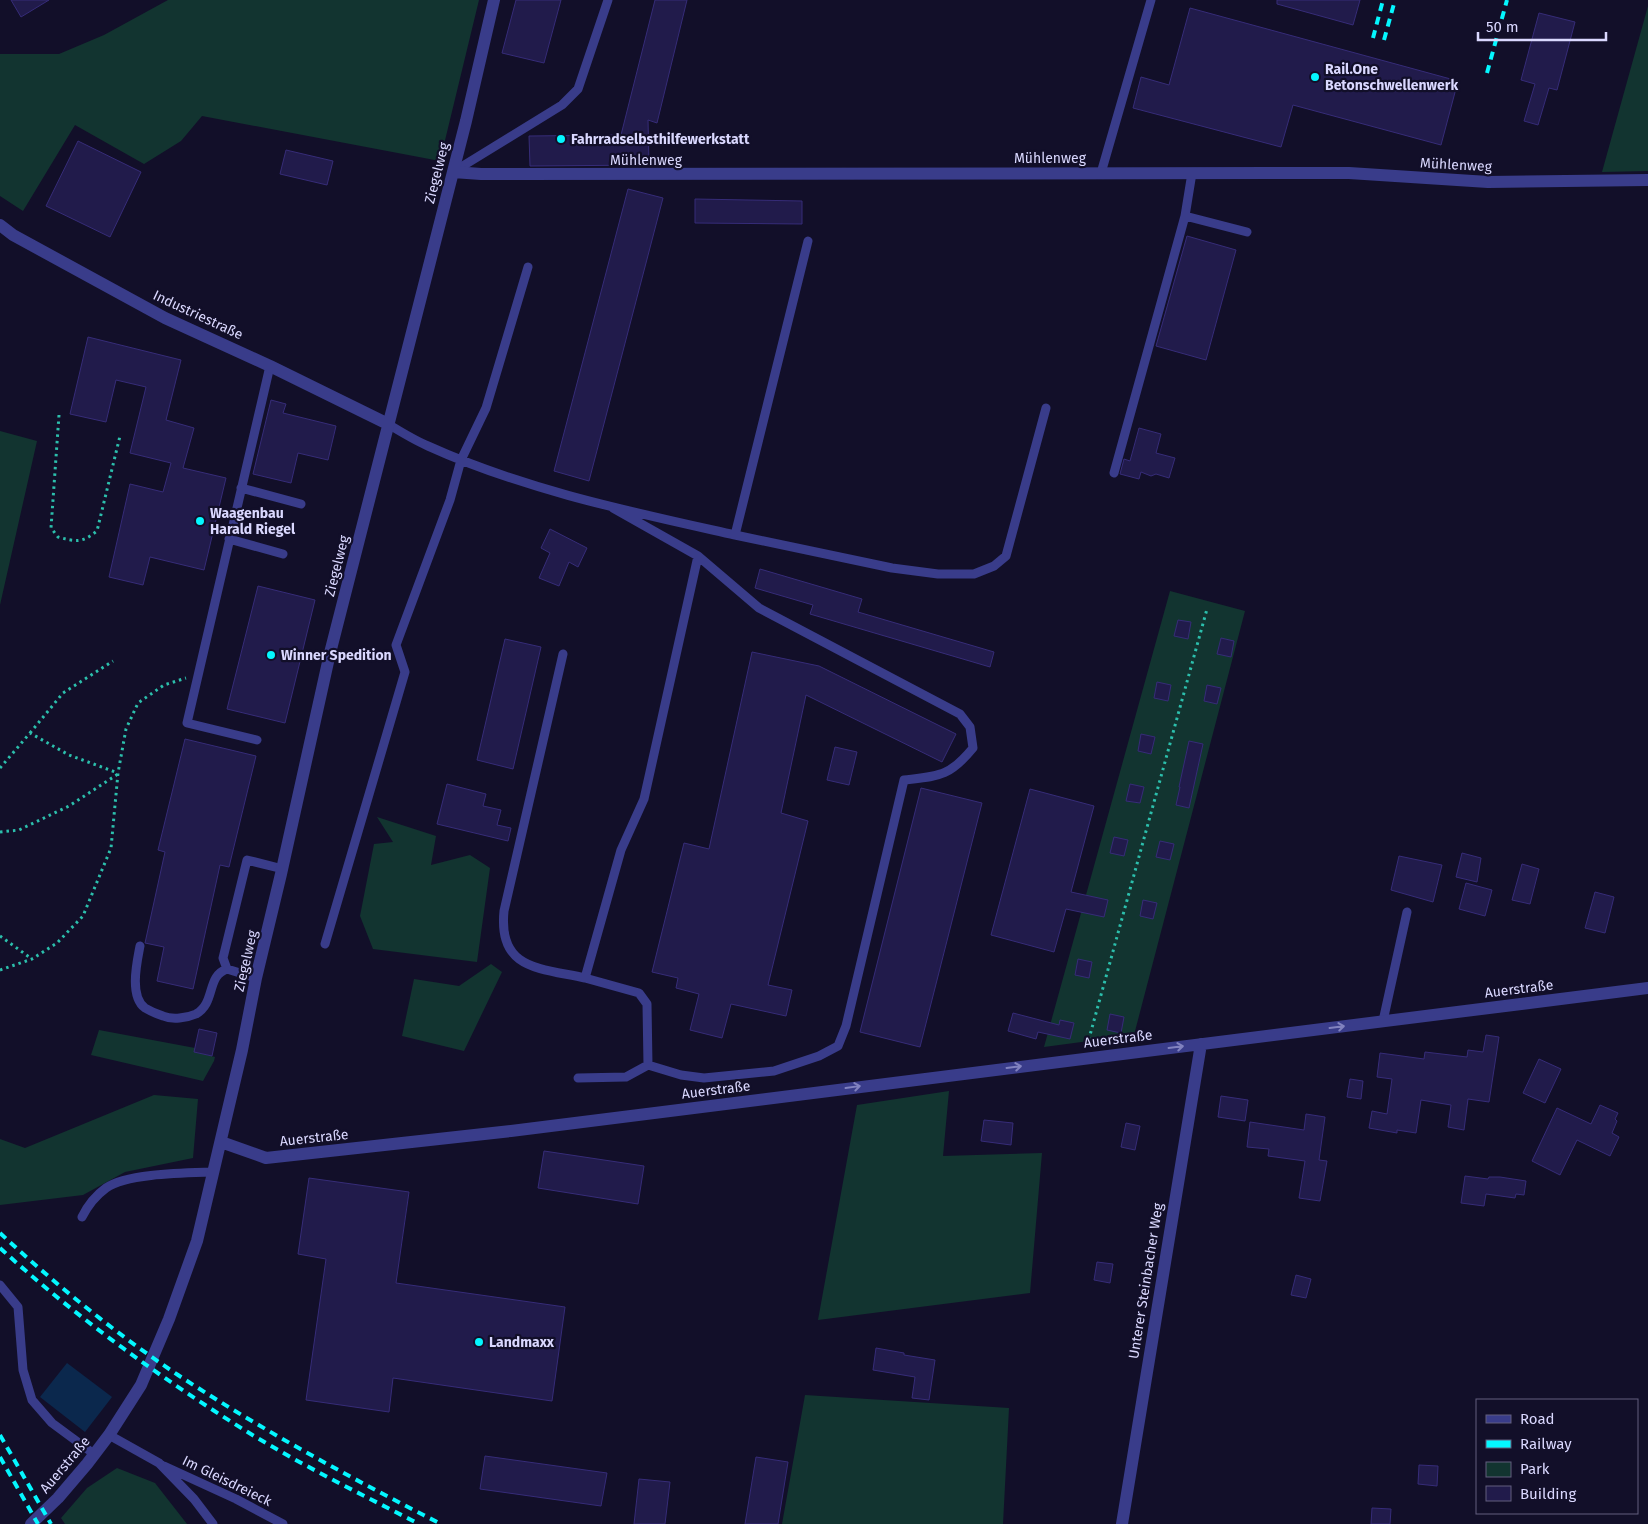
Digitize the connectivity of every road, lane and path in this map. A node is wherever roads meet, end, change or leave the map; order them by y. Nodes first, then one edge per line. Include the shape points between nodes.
1 (494, 0) edge
2 (608, 0) edge
3 (1151, 0) edge
4 (453, 172) junction
5 (1102, 173) junction
6 (1192, 173) junction
7 (1648, 180) edge
8 (1185, 216) junction
9 (0, 225) edge
10 (1247, 232) dead end
11 (808, 241) dead end
12 (528, 267) dead end
13 (270, 366) junction
14 (1046, 408) dead end
15 (59, 415) dead end
16 (388, 424) junction
17 (120, 436) dead end
18 (461, 460) junction
19 (1114, 473) dead end
20 (241, 488) junction
21 (300, 504) dead end
22 (613, 508) junction
23 (736, 535) junction
24 (229, 539) junction
25 (283, 554) dead end
26 (698, 556) junction
27 (1207, 609) dead end
28 (563, 654) dead end
29 (113, 661) dead end
30 (198, 674) junction
31 (30, 733) junction
32 (257, 740) dead end
33 (0, 768) edge
34 (118, 774) junction
35 (0, 832) edge
36 (283, 868) junction
37 (1408, 912) dead end
38 (0, 936) edge
39 (325, 944) dead end
40 (140, 946) dead end
41 (32, 959) junction
42 (227, 969) junction
43 (0, 970) edge
44 (256, 978) junction
45 (585, 978) junction
46 (1648, 988) edge
47 (1383, 1021) junction
48 (1201, 1044) junction
49 (1084, 1058) junction
50 (648, 1065) junction
51 (578, 1078) dead end
52 (221, 1142) junction
53 (214, 1172) junction
54 (82, 1218) dead end
55 (0, 1285) edge
56 (109, 1435) junction
57 (94, 1454) junction
58 (159, 1463) junction
59 (31, 1524) edge
60 (213, 1524) edge
61 (283, 1524) edge
62 (1122, 1524) edge

1 - 4 street, Ziegelweg
2 - 4 lane via 578,89 562,105
3 - 5 lane
4 - 5 street, Mühlenweg via 668,175
4 - 16 street, Ziegelweg
5 - 6 street, Mühlenweg
6 - 7 street, Mühlenweg via 1349,173 1488,182
6 - 8 lane
8 - 10 lane
8 - 19 lane
9 - 13 street, Industriestraße via 64,264 165,318
11 - 23 lane
12 - 18 lane via 486,408
13 - 16 street, Industriestraße
13 - 20 lane
14 - 23 lane via 1006,556 994,566 974,574 938,574 892,568
15 - 17 path via 51,528 58,537 77,542 97,531
16 - 18 lane
16 - 36 street, Ziegelweg via 330,652
18 - 22 lane
18 - 39 lane via 450,500 396,645 406,672
20 - 21 lane
20 - 24 lane
22 - 23 lane
22 - 26 lane
24 - 25 lane
24 - 30 lane
26 - 45 lane via 644,799 621,850
26 - 50 lane via 759,608 960,714 970,728 973,748 959,765 938,776 904,780 846,1026 838,1046 774,1071 713,1078 680,1075
27 - 49 path
28 - 45 lane via 503,926 506,945 517,958 530,966
29 - 31 path via 62,693
30 - 32 lane via 187,723
30 - 34 path via 164,685 138,703 126,729
31 - 33 path
31 - 34 path via 69,755
34 - 35 path via 68,806 19,830
34 - 41 path via 111,848 83,916 57,943
36 - 42 lane via 247,860 223,958
36 - 44 street, Ziegelweg
37 - 47 lane
38 - 41 path
40 - 42 lane via 135,976 137,994 144,1008 166,1017 184,1018 197,1013 207,1005 217,974
41 - 43 path
42 - 44 lane
44 - 52 street, Ziegelweg
45 - 50 lane via 639,993 643,998 647,1004
46 - 47 street, Auerstraße
48 -> 47 street, Auerstraße
49 -> 48 street, Auerstraße
48 - 62 street, Unterer Steinbacher Weg
52 -> 49 street, Auerstraße via 266,1158 501,1132
50 - 51 lane via 626,1077
52 - 53 street, Auerstraße
53 - 54 lane via 126,1180 108,1186 89,1204
53 - 56 street, Auerstraße via 197,1241 156,1350 141,1385
55 - 57 lane via 18,1308 23,1370 32,1400 52,1422
56 - 57 street, Auerstraße
56 - 58 lane, Im Gleisdreieck
57 - 59 street, Auerstraße via 58,1498
58 - 60 lane, Im Gleisdreieck
58 - 61 lane, Im Gleisdreieck via 236,1498

